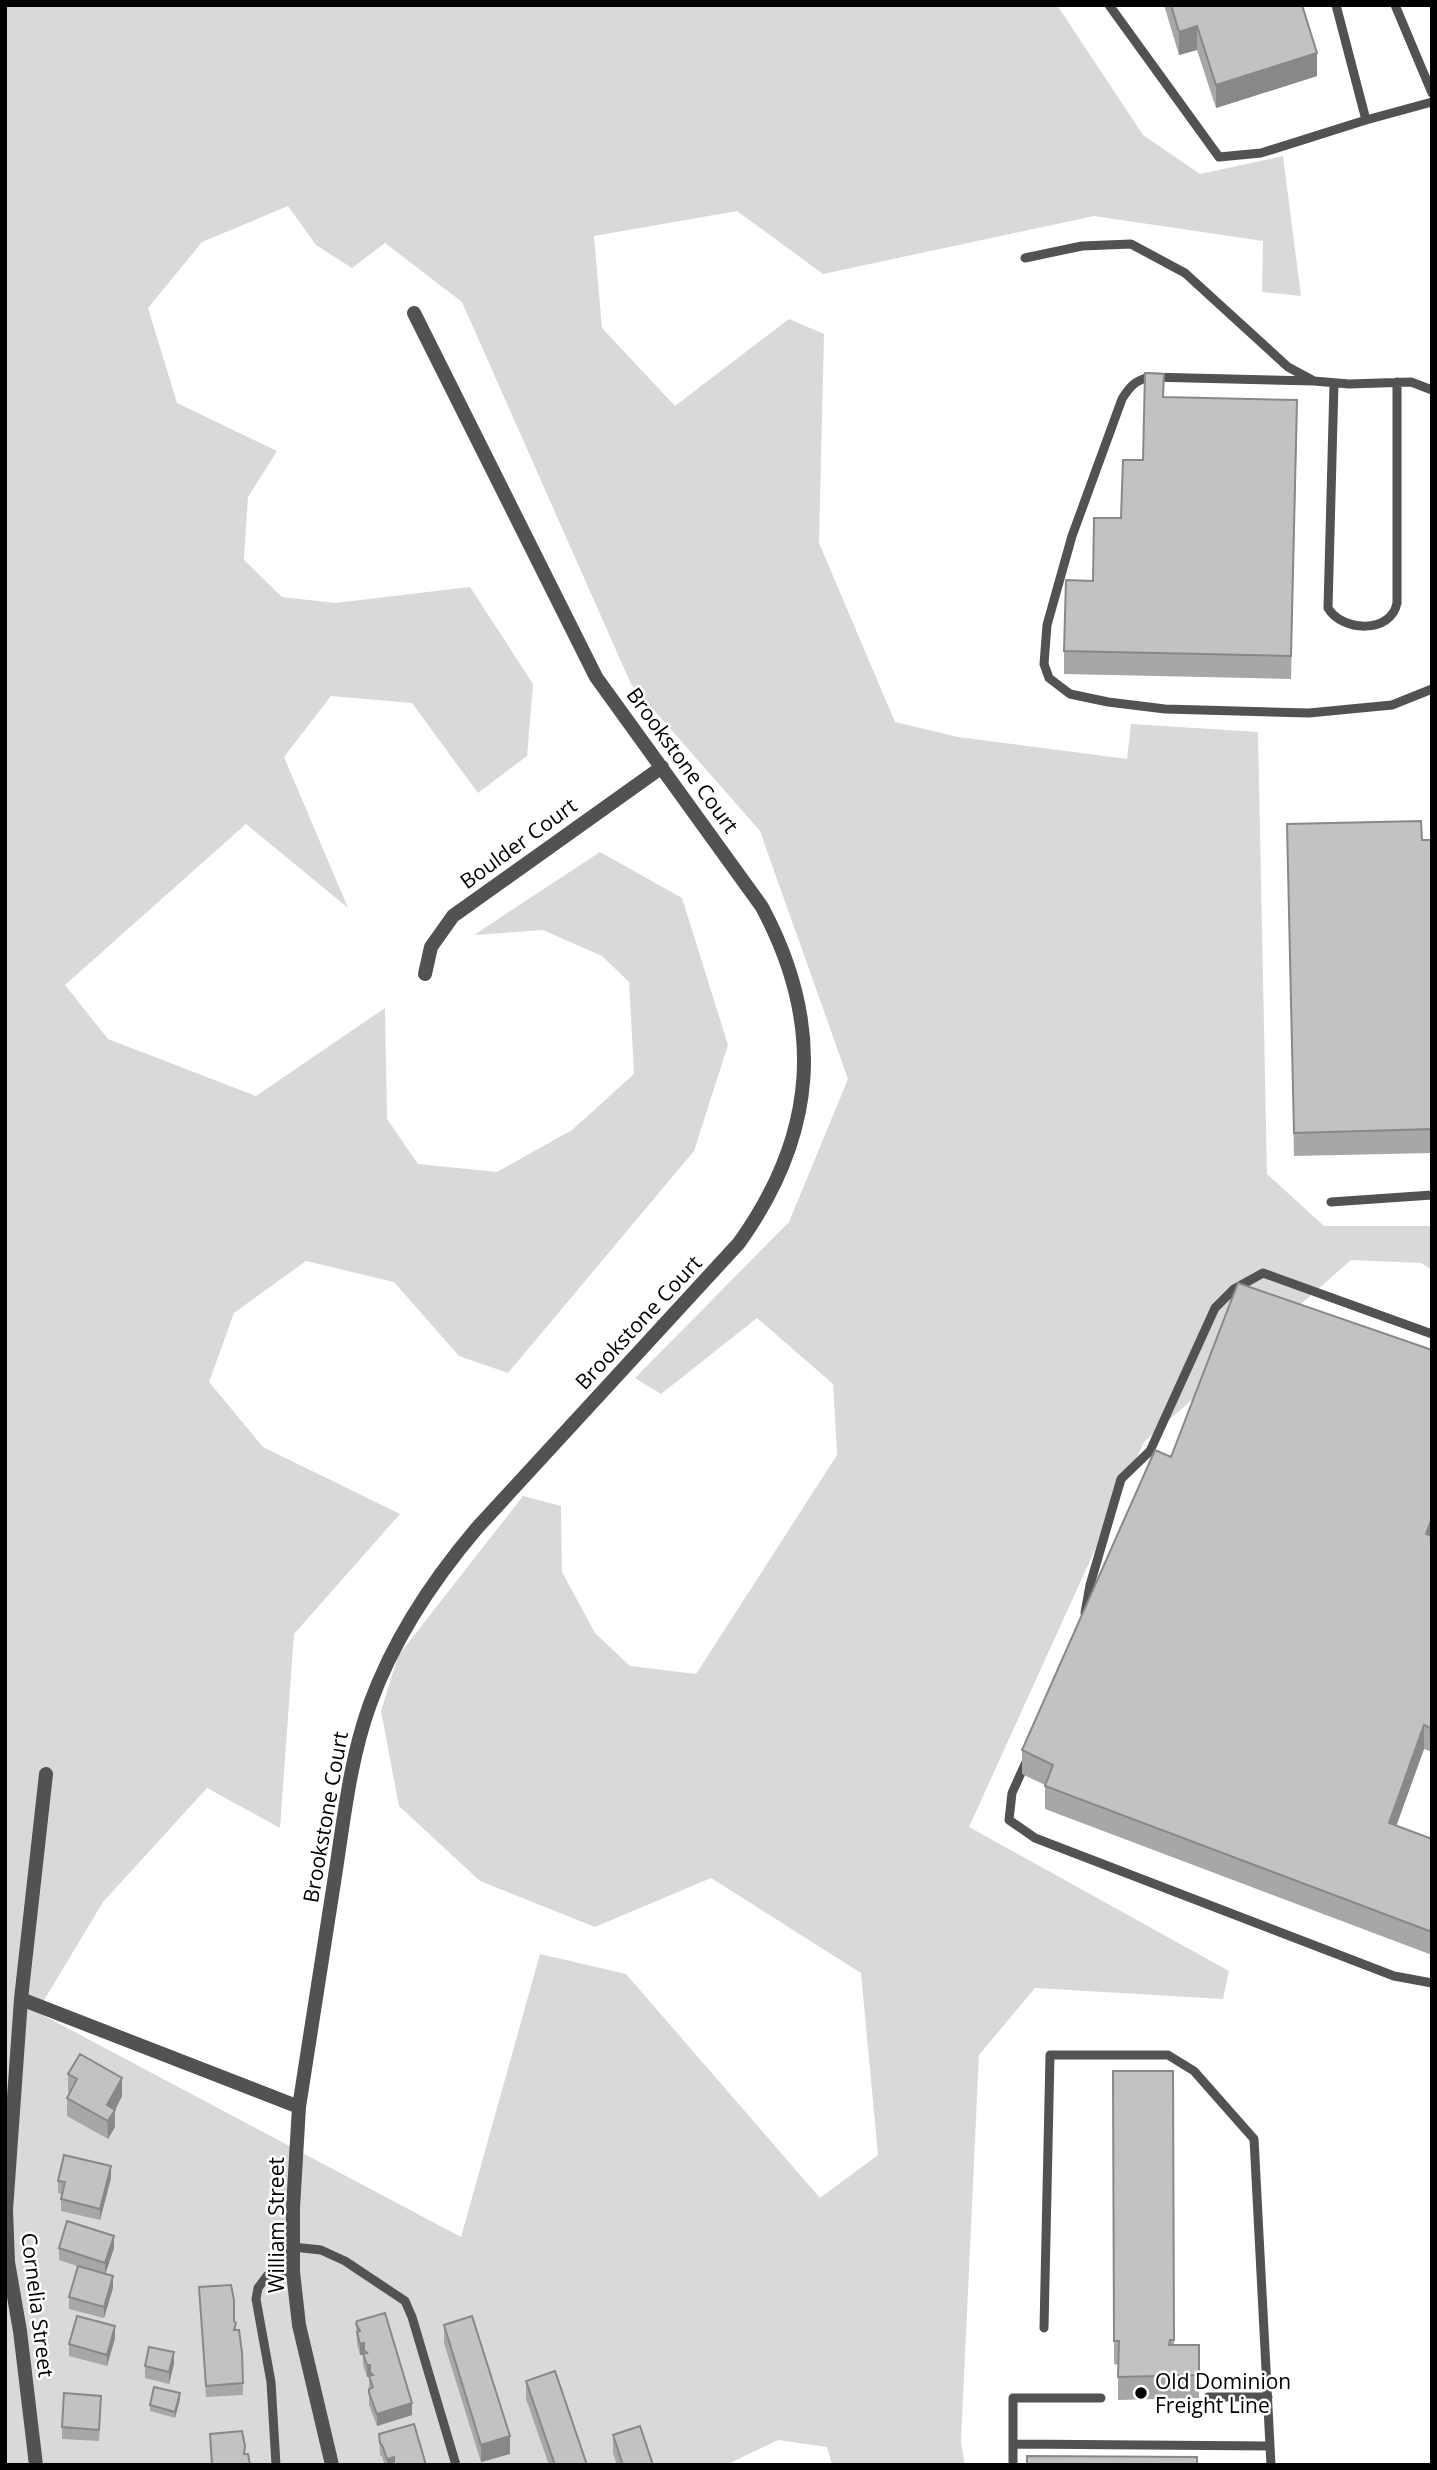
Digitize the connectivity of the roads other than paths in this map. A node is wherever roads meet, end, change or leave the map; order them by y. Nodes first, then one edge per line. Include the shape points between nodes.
1 (1109, 5) edge
2 (1336, 5) edge
3 (1395, 5) edge
4 (1432, 93) edge
5 (1432, 102) edge
6 (1366, 120) junction
7 (1026, 258) dead end
8 (414, 313) dead end
9 (1314, 381) junction
10 (1397, 382) junction
11 (1335, 383) junction
12 (1432, 390) edge
13 (1432, 689) edge
14 (662, 767) junction
15 (425, 974) dead end
16 (1432, 1195) edge
17 (1331, 1202) dead end
18 (1432, 1334) edge
19 (1080, 1628) edge
20 (1028, 1757) edge
21 (46, 1774) dead end
22 (1432, 1983) edge
23 (21, 1999) junction
24 (12, 2039) edge
25 (299, 2107) junction
26 (293, 2247) junction
27 (293, 2272) junction
28 (1044, 2328) dead end
29 (1208, 2397) dead end
30 (1101, 2398) dead end
31 (1268, 2398) junction
32 (1013, 2444) junction
33 (1270, 2446) junction
34 (36, 2465) edge
35 (276, 2465) edge
36 (332, 2465) edge
37 (456, 2465) edge
38 (1013, 2465) edge
39 (1271, 2465) edge

1 - 6 lane via 1219,157 1261,153
2 - 6 lane
3 - 4 lane
5 - 6 lane
7 - 9 lane via 1082,246 1131,244 1185,273 1288,367
8 - 14 street, Brookstone Court via 596,677
9 - 11 lane
9 - 13 lane via 1149,377 1128,388 1072,536 1047,625 1044,664 1049,678 1070,694 1165,709 1309,713 1392,705
10 - 11 lane
10 - 11 lane via 1397,603 1392,617 1381,625 1345,624 1328,608
10 - 12 lane
14 - 15 street, Boulder Court via 453,916 431,947
14 - 25 street, Brookstone Court via 762,907 783,948 801,1013 805,1057 795,1129 776,1184 738,1243 447,1563 392,1652 370,1704 355,1759
16 - 17 lane
18 - 19 lane via 1263,1273 1234,1289 1215,1307 1150,1451 1121,1479
20 - 22 lane via 1012,1793 1009,1820 1035,1838 1394,1976
21 - 23 street, Cornelia Street
23 - 24 street, Cornelia Street
23 - 25 street
24 - 34 street, Cornelia Street via 8,2262
25 - 26 street, William Street
26 - 27 street, William Street
26 - 37 lane via 321,2250 345,2261 405,2301
27 - 35 lane via 267,2276 256,2299 271,2382
27 - 36 street, William Street via 299,2325
28 - 31 lane via 1050,2055 1168,2055 1194,2071 1254,2139
29 - 31 lane
30 - 32 lane via 1013,2398
31 - 33 lane
32 - 33 lane
32 - 38 lane
33 - 39 lane

